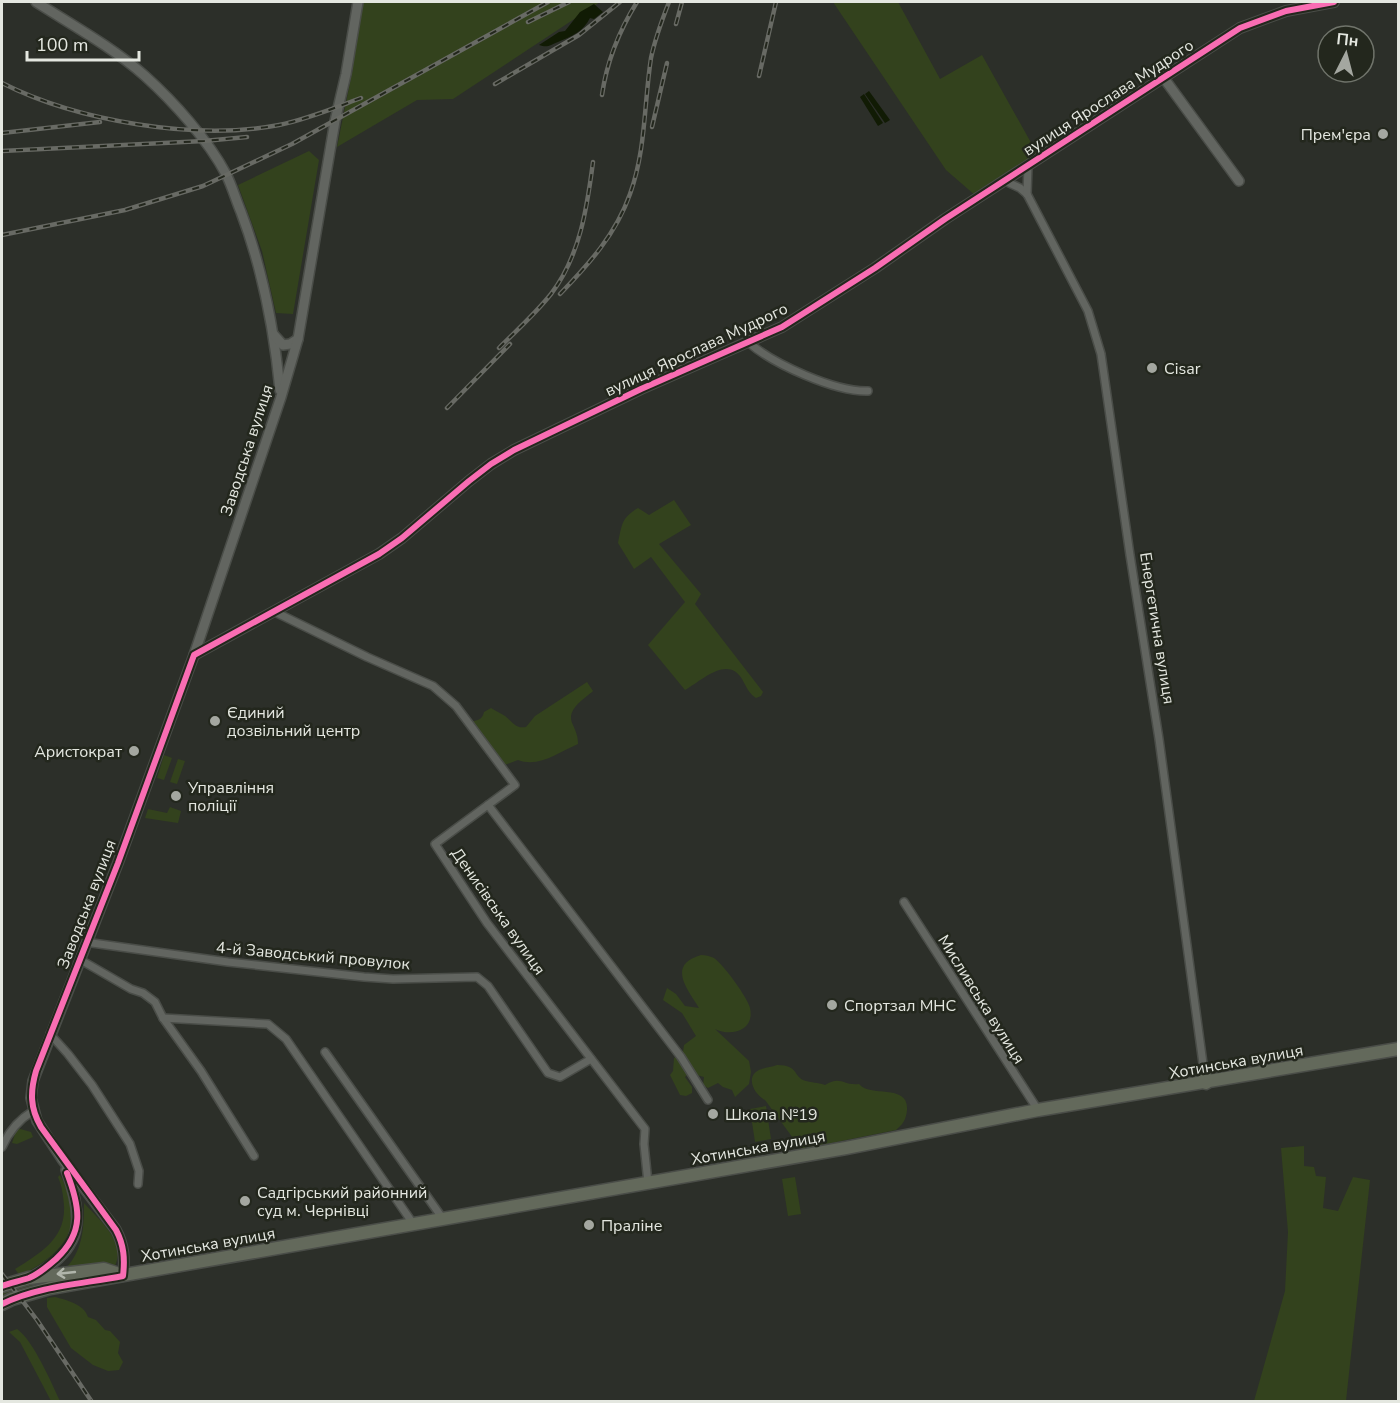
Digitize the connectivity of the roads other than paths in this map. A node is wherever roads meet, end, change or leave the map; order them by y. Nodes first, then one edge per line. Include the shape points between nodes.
1 (36, 2) edge
2 (358, 2) edge
3 (1334, 2) edge
4 (1163, 77) junction
5 (1028, 166) junction
6 (1005, 181) junction
7 (1239, 181) dead end
8 (1027, 194) junction
9 (274, 335) junction
10 (298, 339) junction
11 (748, 342) junction
12 (868, 391) dead end
13 (281, 397) junction
14 (275, 612) junction
15 (194, 655) junction
16 (488, 805) junction
17 (904, 902) dead end
18 (86, 942) junction
19 (79, 959) junction
20 (163, 1018) junction
21 (50, 1034) junction
22 (1398, 1049) edge
23 (325, 1052) dead end
24 (591, 1059) junction
25 (1205, 1077) junction
26 (708, 1100) dead end
27 (1038, 1110) junction
28 (33, 1111) junction
29 (2, 1147) edge
30 (254, 1156) dead end
31 (62, 1159) junction
32 (648, 1183) junction
33 (138, 1184) dead end
34 (443, 1220) junction
35 (414, 1225) junction
36 (123, 1276) junction
37 (29, 1278) junction
38 (2, 1286) edge
39 (2, 1304) edge

1 - 9 main road via 145,76 177,108 214,155 227,176 253,245
2 - 10 main road, Заводська вулиця
3 - 4 main road, вулиця Ярослава Мудрого via 1286,11 1239,28
4 - 5 main road, вулиця Ярослава Мудрого
4 - 7 main road
5 - 6 main road, вулиця Ярослава Мудрого
5 - 8 street, Енергетична вулиця
6 - 8 street
6 - 11 main road, вулиця Ярослава Мудрого via 782,327
8 - 25 street, Енергетична вулиця via 1088,311 1101,354
9 - 10 main road via 283,345
9 - 13 main road
10 - 13 main road, Заводська вулиця
11 - 12 street via 760,353 802,373 844,388
11 - 14 main road, вулиця Ярослава Мудрого via 514,450 379,554
13 - 15 main road, Заводська вулиця
14 - 15 main road, вулиця Ярослава Мудрого
14 - 16 street, Денисівська вулиця via 433,686 456,706 515,785
15 - 18 main road, Заводська вулиця
16 - 24 street, Денисівська вулиця via 435,844 488,923
16 - 26 street via 681,1057
17 - 27 street, Мисливська вулиця
18 - 19 main road, Заводська вулиця
18 - 24 street, 4-й Заводський провулок via 364,977 477,976 489,986 548,1073 560,1077
19 - 20 street via 149,997
19 - 21 main road, Заводська вулиця
20 - 30 street
20 - 35 street via 268,1024 277,1030
21 - 28 main road, Заводська вулиця via 33,1081
21 - 33 street via 92,1085 130,1144 139,1171
22 - 25 highway, Хотинська вулиця
23 - 34 street
24 - 32 street, Денисівська вулиця via 645,1130
25 - 27 highway, Хотинська вулиця
27 - 32 highway, Хотинська вулиця
28 - 29 street via 14,1126
28 - 31 main road, Заводська вулиця
31 - 36 main road, Заводська вулиця via 116,1230 124,1254
31 - 37 main road, Заводська вулиця via 78,1206 74,1236 58,1257
32 - 34 highway, Хотинська вулиця
34 - 35 highway, Хотинська вулиця
35 - 36 highway, Хотинська вулиця
36 -> 37 highway, Хотинська вулиця via 104,1269
36 - 39 highway, Хотинська вулиця via 50,1288
37 - 38 highway, Заводська вулиця

